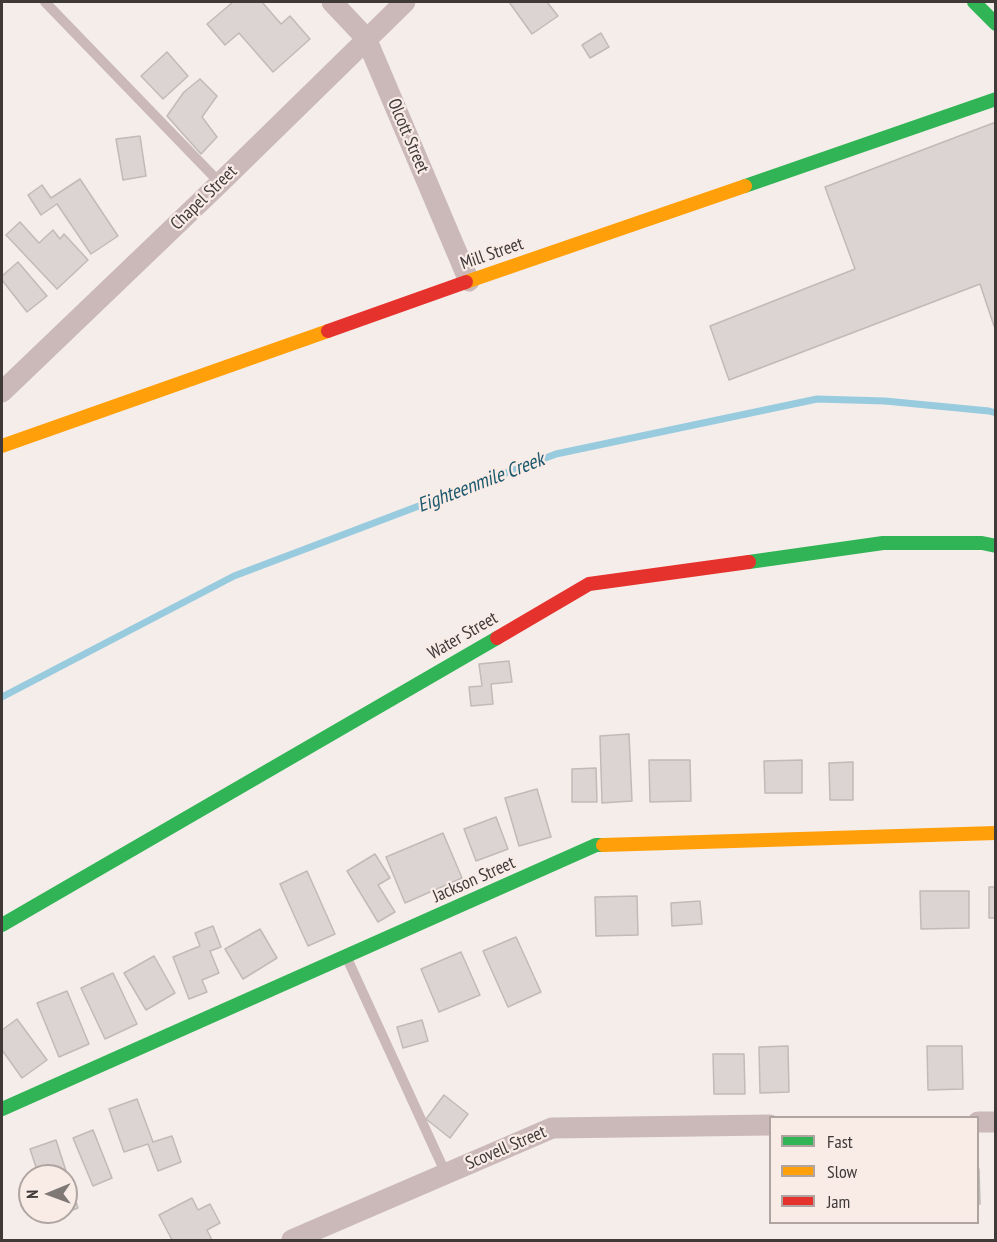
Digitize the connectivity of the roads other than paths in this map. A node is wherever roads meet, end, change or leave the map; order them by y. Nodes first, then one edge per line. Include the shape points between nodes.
1 (45, 2) edge
2 (332, 2) edge
3 (405, 2) edge
4 (974, 2) edge
5 (996, 24) edge
6 (366, 38) junction
7 (996, 99) edge
8 (220, 183) junction
9 (469, 281) junction
10 (2, 392) edge
11 (2, 446) edge
12 (996, 546) edge
13 (996, 833) edge
14 (2, 925) edge
15 (346, 956) junction
16 (2, 1110) edge
17 (979, 1122) edge
18 (996, 1122) edge
19 (769, 1125) edge
20 (446, 1174) junction
21 (292, 1240) edge

1 - 8 lane
2 - 6 street, Olcott Street
3 - 6 street, Chapel Street
4 - 5 street
6 - 8 street, Chapel Street
6 - 9 street, Olcott Street
7 - 9 street, Mill Street
8 - 10 street, Chapel Street
9 - 11 street, Mill Street
12 - 14 street, Water Street via 883,543 589,584
13 - 15 street, Jackson Street via 596,845
15 - 16 street, Jackson Street
15 - 20 lane
17 - 18 street
19 - 20 street, Scovell Street via 552,1128
20 - 21 street, Scovell Street

